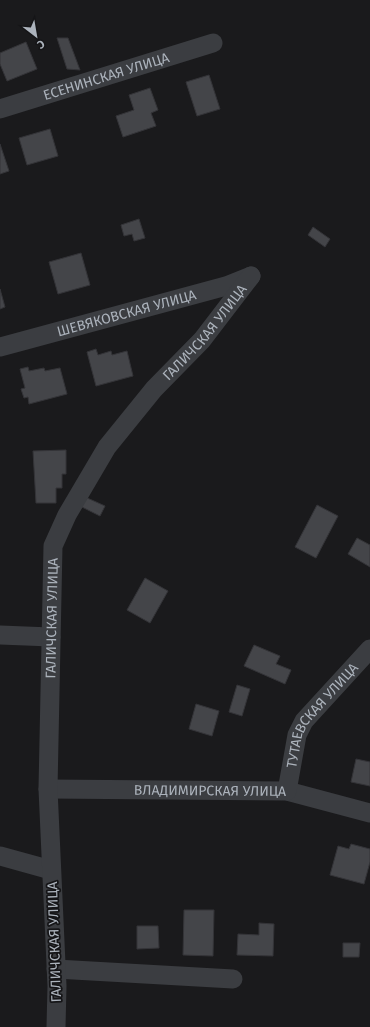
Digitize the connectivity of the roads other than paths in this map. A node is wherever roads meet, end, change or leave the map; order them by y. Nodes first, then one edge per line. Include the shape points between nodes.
1 (212, 43) dead end
2 (0, 109) edge
3 (251, 276) joint
4 (0, 347) edge
5 (0, 635) edge
6 (51, 637) junction
7 (370, 649) edge
8 (48, 790) junction
9 (287, 791) junction
10 (370, 813) edge
11 (0, 856) edge
12 (51, 870) junction
13 (56, 969) junction
14 (233, 979) dead end
15 (56, 1027) edge

1 - 2 street, ЕСЕНИНСКАЯ УЛИЦА
3 - 4 street, ШЕВЯКОВСКАЯ УЛИЦА via 219,288
3 - 6 street, ГАЛИЧСКАЯ УЛИЦА via 202,340 154,389 107,447 67,515 53,546
5 - 6 street
6 - 8 street, ГАЛИЧСКАЯ УЛИЦА
7 - 9 street, ТУТАЕВСКАЯ УЛИЦА via 304,721 297,736
8 - 9 street, ВЛАДИМИРСКАЯ УЛИЦА
8 - 12 street, ГАЛИЧСКАЯ УЛИЦА
9 - 10 street, ВЛАДИМИРСКАЯ УЛИЦА
11 - 12 street
12 - 13 street, ГАЛИЧСКАЯ УЛИЦА
13 - 14 street
13 - 15 street, ГАЛИЧСКАЯ УЛИЦА

